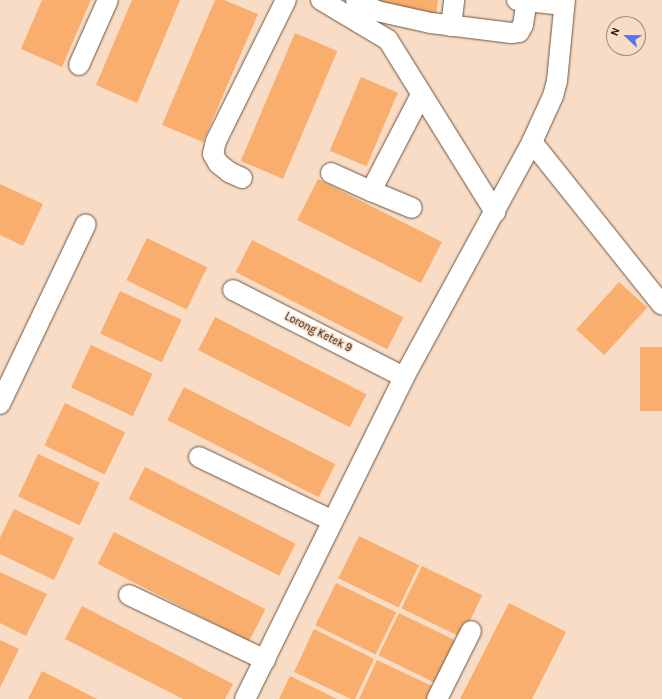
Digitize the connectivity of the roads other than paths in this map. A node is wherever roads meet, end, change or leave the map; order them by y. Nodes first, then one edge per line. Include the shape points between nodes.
1 (108, 0) edge
2 (286, 0) edge
3 (321, 0) edge
4 (356, 0) edge
5 (454, 0) edge
6 (524, 0) edge
7 (565, 3) edge
8 (451, 26) junction
9 (79, 65) dead end
10 (421, 95) junction
11 (532, 142) junction
12 (331, 174) dead end
13 (242, 178) dead end
14 (372, 191) junction
15 (412, 208) dead end
16 (495, 212) junction
17 (86, 224) dead end
18 (233, 290) dead end
19 (662, 305) edge
20 (404, 377) junction
21 (0, 404) edge
22 (199, 457) dead end
23 (333, 521) junction
24 (128, 595) dead end
25 (471, 631) dead end
26 (265, 660) junction
27 (245, 699) edge
28 (437, 699) edge

1 - 9 street
2 - 13 street via 216,141 213,154 218,163
3 - 10 street via 388,40
4 - 8 street via 377,11
5 - 8 street
6 - 7 street
6 - 8 street via 523,25 519,32
7 - 11 street via 557,81
10 - 14 street
10 - 16 street
11 - 16 street
11 - 19 street
12 - 14 street
14 - 15 street
16 - 20 street
17 - 21 street
18 - 20 street, Lorong Ketek 9
20 - 23 street
22 - 23 street
23 - 26 street
24 - 26 street
25 - 28 street
26 - 27 street

